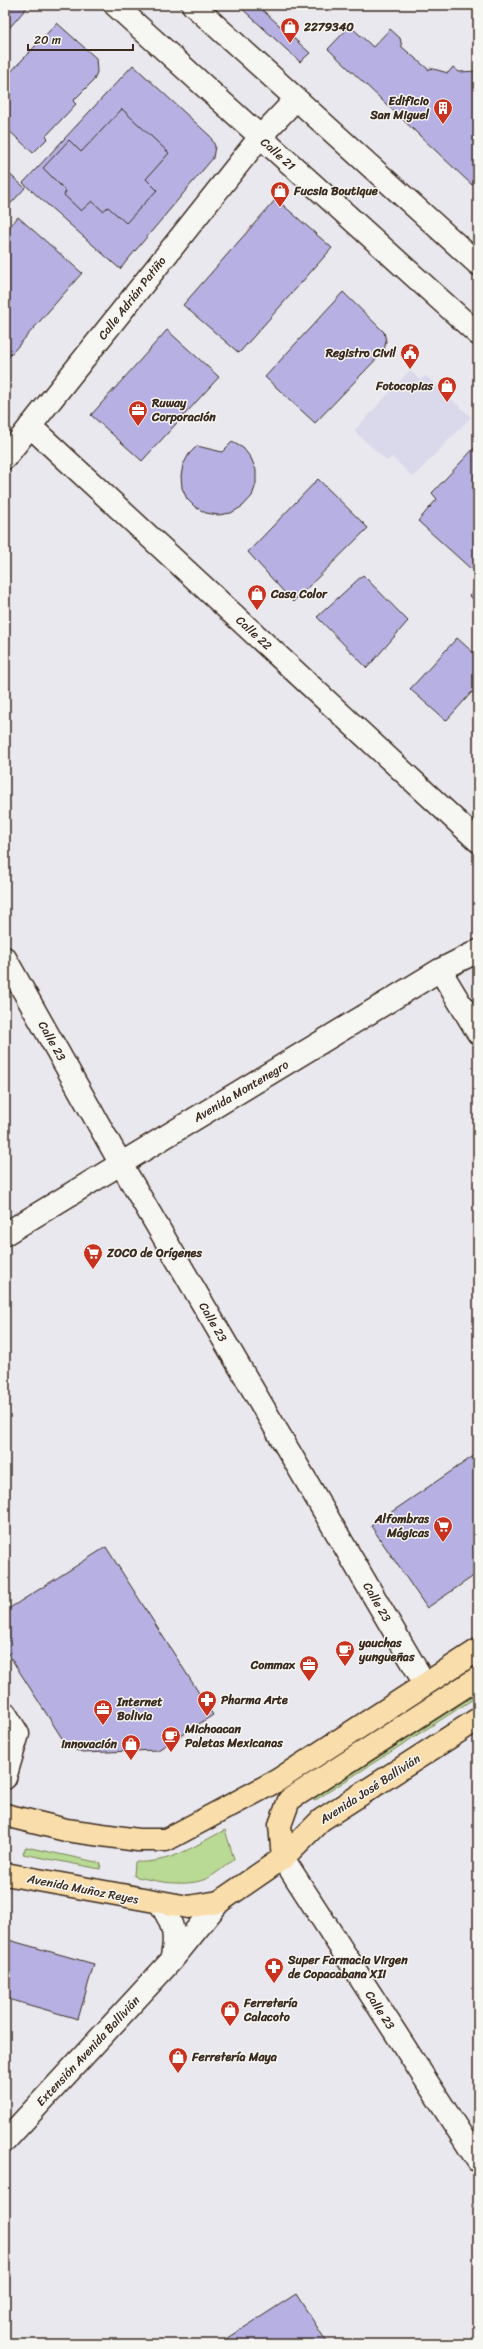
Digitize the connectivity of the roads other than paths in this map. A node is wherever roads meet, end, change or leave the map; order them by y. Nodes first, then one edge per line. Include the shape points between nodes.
1 (115, 5) edge
2 (193, 5) edge
3 (296, 99) junction
4 (260, 137) junction
5 (478, 264) edge
6 (478, 334) edge
7 (30, 426) junction
8 (5, 458) edge
9 (478, 841) edge
10 (478, 950) edge
11 (5, 958) edge
12 (440, 970) junction
13 (478, 1033) edge
14 (121, 1164) junction
15 (5, 1234) edge
16 (478, 1650) edge
17 (478, 1678) edge
18 (425, 1684) junction
19 (5, 1713) edge
20 (478, 1719) edge
21 (5, 1778) edge
22 (5, 1815) edge
23 (283, 1858) junction
24 (5, 1874) edge
25 (219, 1902) junction
26 (160, 1903) junction
27 (171, 1961) junction
28 (5, 2141) edge
29 (478, 2162) edge

1 - 4 street, Calle 21
2 - 3 street
3 - 4 street, Calle Adrián Patiño
3 - 5 street
4 - 6 street, Calle 21
4 - 7 street, Calle Adrián Patiño
7 - 8 street, Calle Adrián Patiño
7 - 9 street, Calle 22
10 - 12 street, Avenida Montenegro
11 - 14 street, Calle 23
12 - 13 street
12 - 14 street, Avenida Montenegro
14 - 15 street, Avenida Montenegro
14 - 18 street, Calle 23
16 - 18 main road
17 - 23 main road via 289,1800 280,1825
18 - 22 main road via 278,1780 166,1840 138,1840 66,1830
19 - 21 street via 18,1734
20 - 23 main road, Avenida José Ballivián via 320,1820
23 - 25 main road, Avenida José Ballivián
23 - 29 street, Calle 23
24 - 26 main road, Avenida Muñoz Reyes
25 - 26 main road, Avenida José Ballivián via 188,1907
25 - 27 street, Extensión Avenida Ballivián
26 - 27 street via 174,1931 175,1944
27 - 28 street, Extensión Avenida Ballivián

